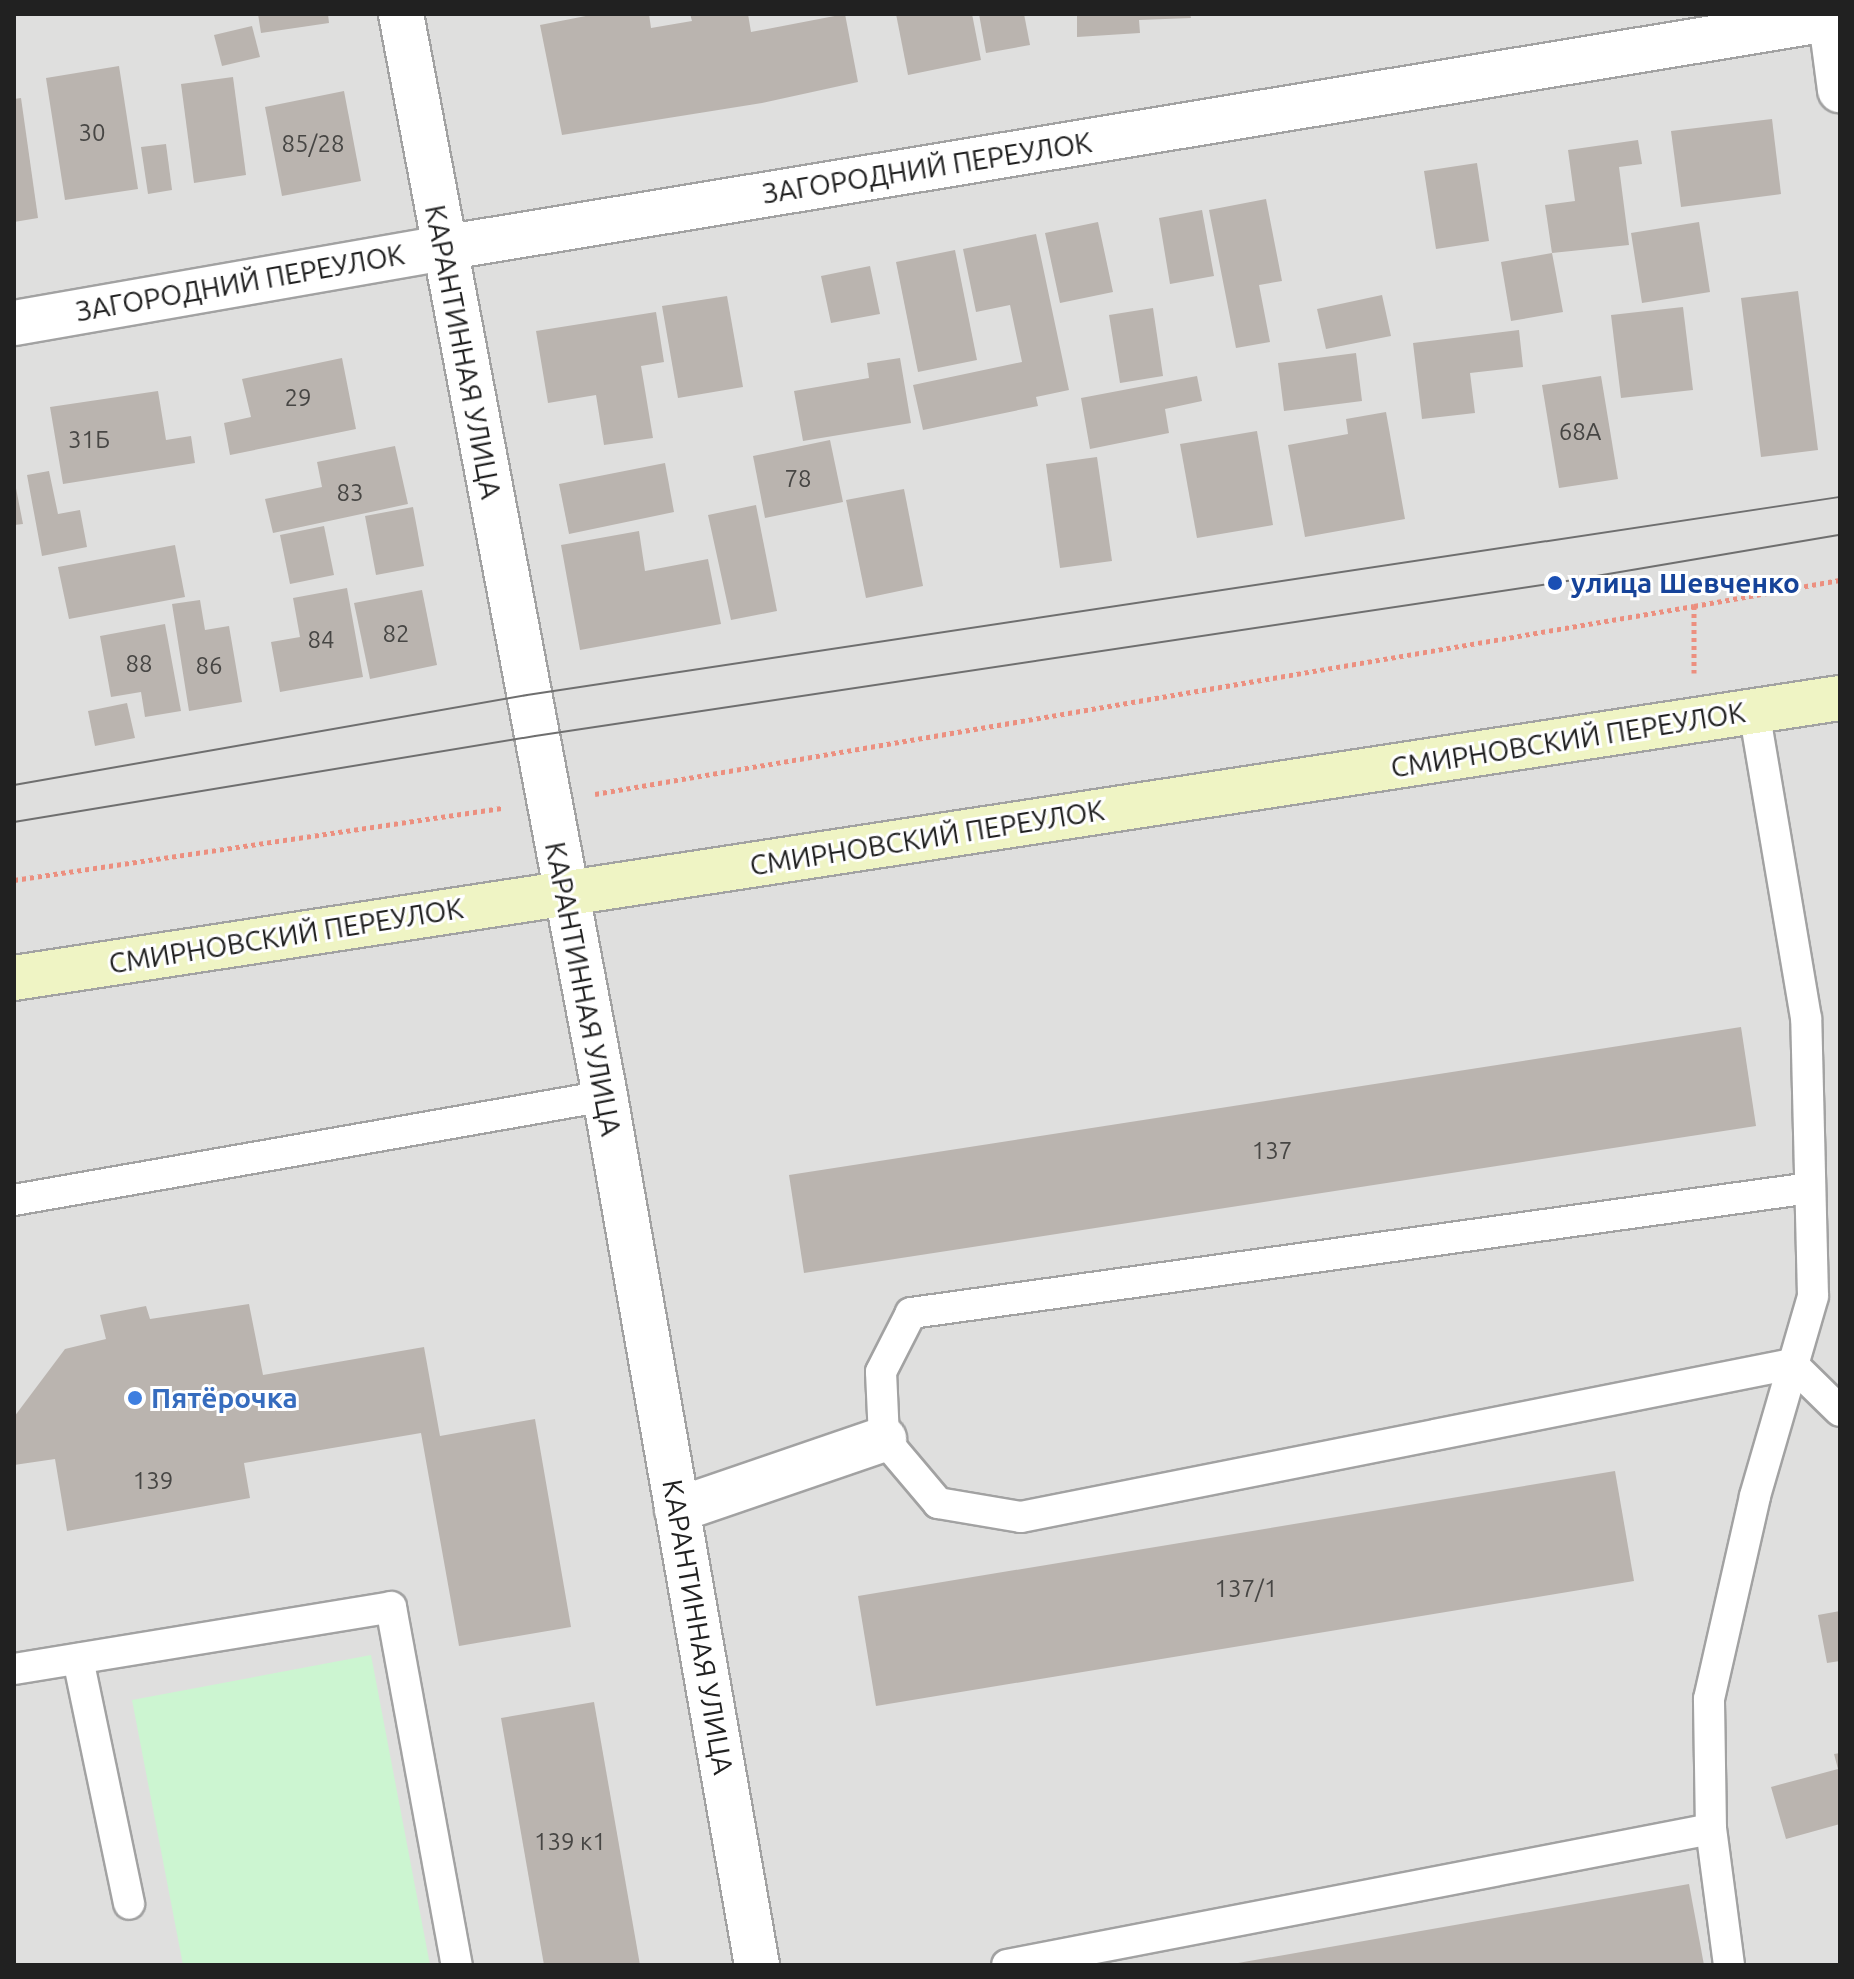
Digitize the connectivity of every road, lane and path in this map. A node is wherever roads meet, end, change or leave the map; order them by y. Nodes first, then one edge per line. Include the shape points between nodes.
1 (401, 14) edge
2 (1834, 17) edge
3 (1840, 90) edge
4 (443, 248) junction
5 (14, 323) edge
6 (1840, 580) edge
7 (1694, 606) junction
8 (1840, 698) edge
9 (1754, 712) junction
10 (1693, 721) junction
11 (547, 802) junction
12 (14, 880) edge
13 (564, 894) junction
14 (14, 978) edge
15 (605, 1096) junction
16 (1810, 1188) junction
17 (14, 1200) edge
18 (1792, 1364) junction
19 (1840, 1411) edge
20 (884, 1439) junction
21 (677, 1510) junction
22 (78, 1659) junction
23 (14, 1669) edge
24 (1711, 1829) junction
25 (129, 1904) dead end
26 (457, 1965) edge
27 (757, 1965) edge
28 (1007, 1965) edge
29 (1729, 1965) edge

1 - 4 street, КАРАНТИННАЯ УЛИЦА
2 - 3 street
2 - 4 street, ЗАГОРОДНИЙ ПЕРЕУЛОК
4 - 5 street, ЗАГОРОДНИЙ ПЕРЕУЛОК
4 - 11 street, КАРАНТИННАЯ УЛИЦА
6 - 7 path
7 - 10 path
7 - 11 path
8 - 9 main road, СМИРНОВСКИЙ ПЕРЕУЛОК
9 - 10 main road, СМИРНОВСКИЙ ПЕРЕУЛОК
9 - 16 lane via 1806,1018
10 - 13 main road, СМИРНОВСКИЙ ПЕРЕУЛОК
11 - 12 path
11 - 13 street, КАРАНТИННАЯ УЛИЦА
13 - 14 main road, СМИРНОВСКИЙ ПЕРЕУЛОК
13 - 15 street, КАРАНТИННАЯ УЛИЦА
15 - 17 lane
15 - 21 street, КАРАНТИННАЯ УЛИЦА
16 - 18 lane via 1813,1296
16 - 20 lane via 911,1313 881,1372
18 - 19 lane
18 - 20 lane via 1021,1517 938,1503
18 - 24 lane via 1755,1496 1709,1699
20 - 21 street
21 - 27 street, КАРАНТИННАЯ УЛИЦА
22 - 23 lane
22 - 25 lane
22 - 26 lane via 391,1607
24 - 28 lane
24 - 29 lane

